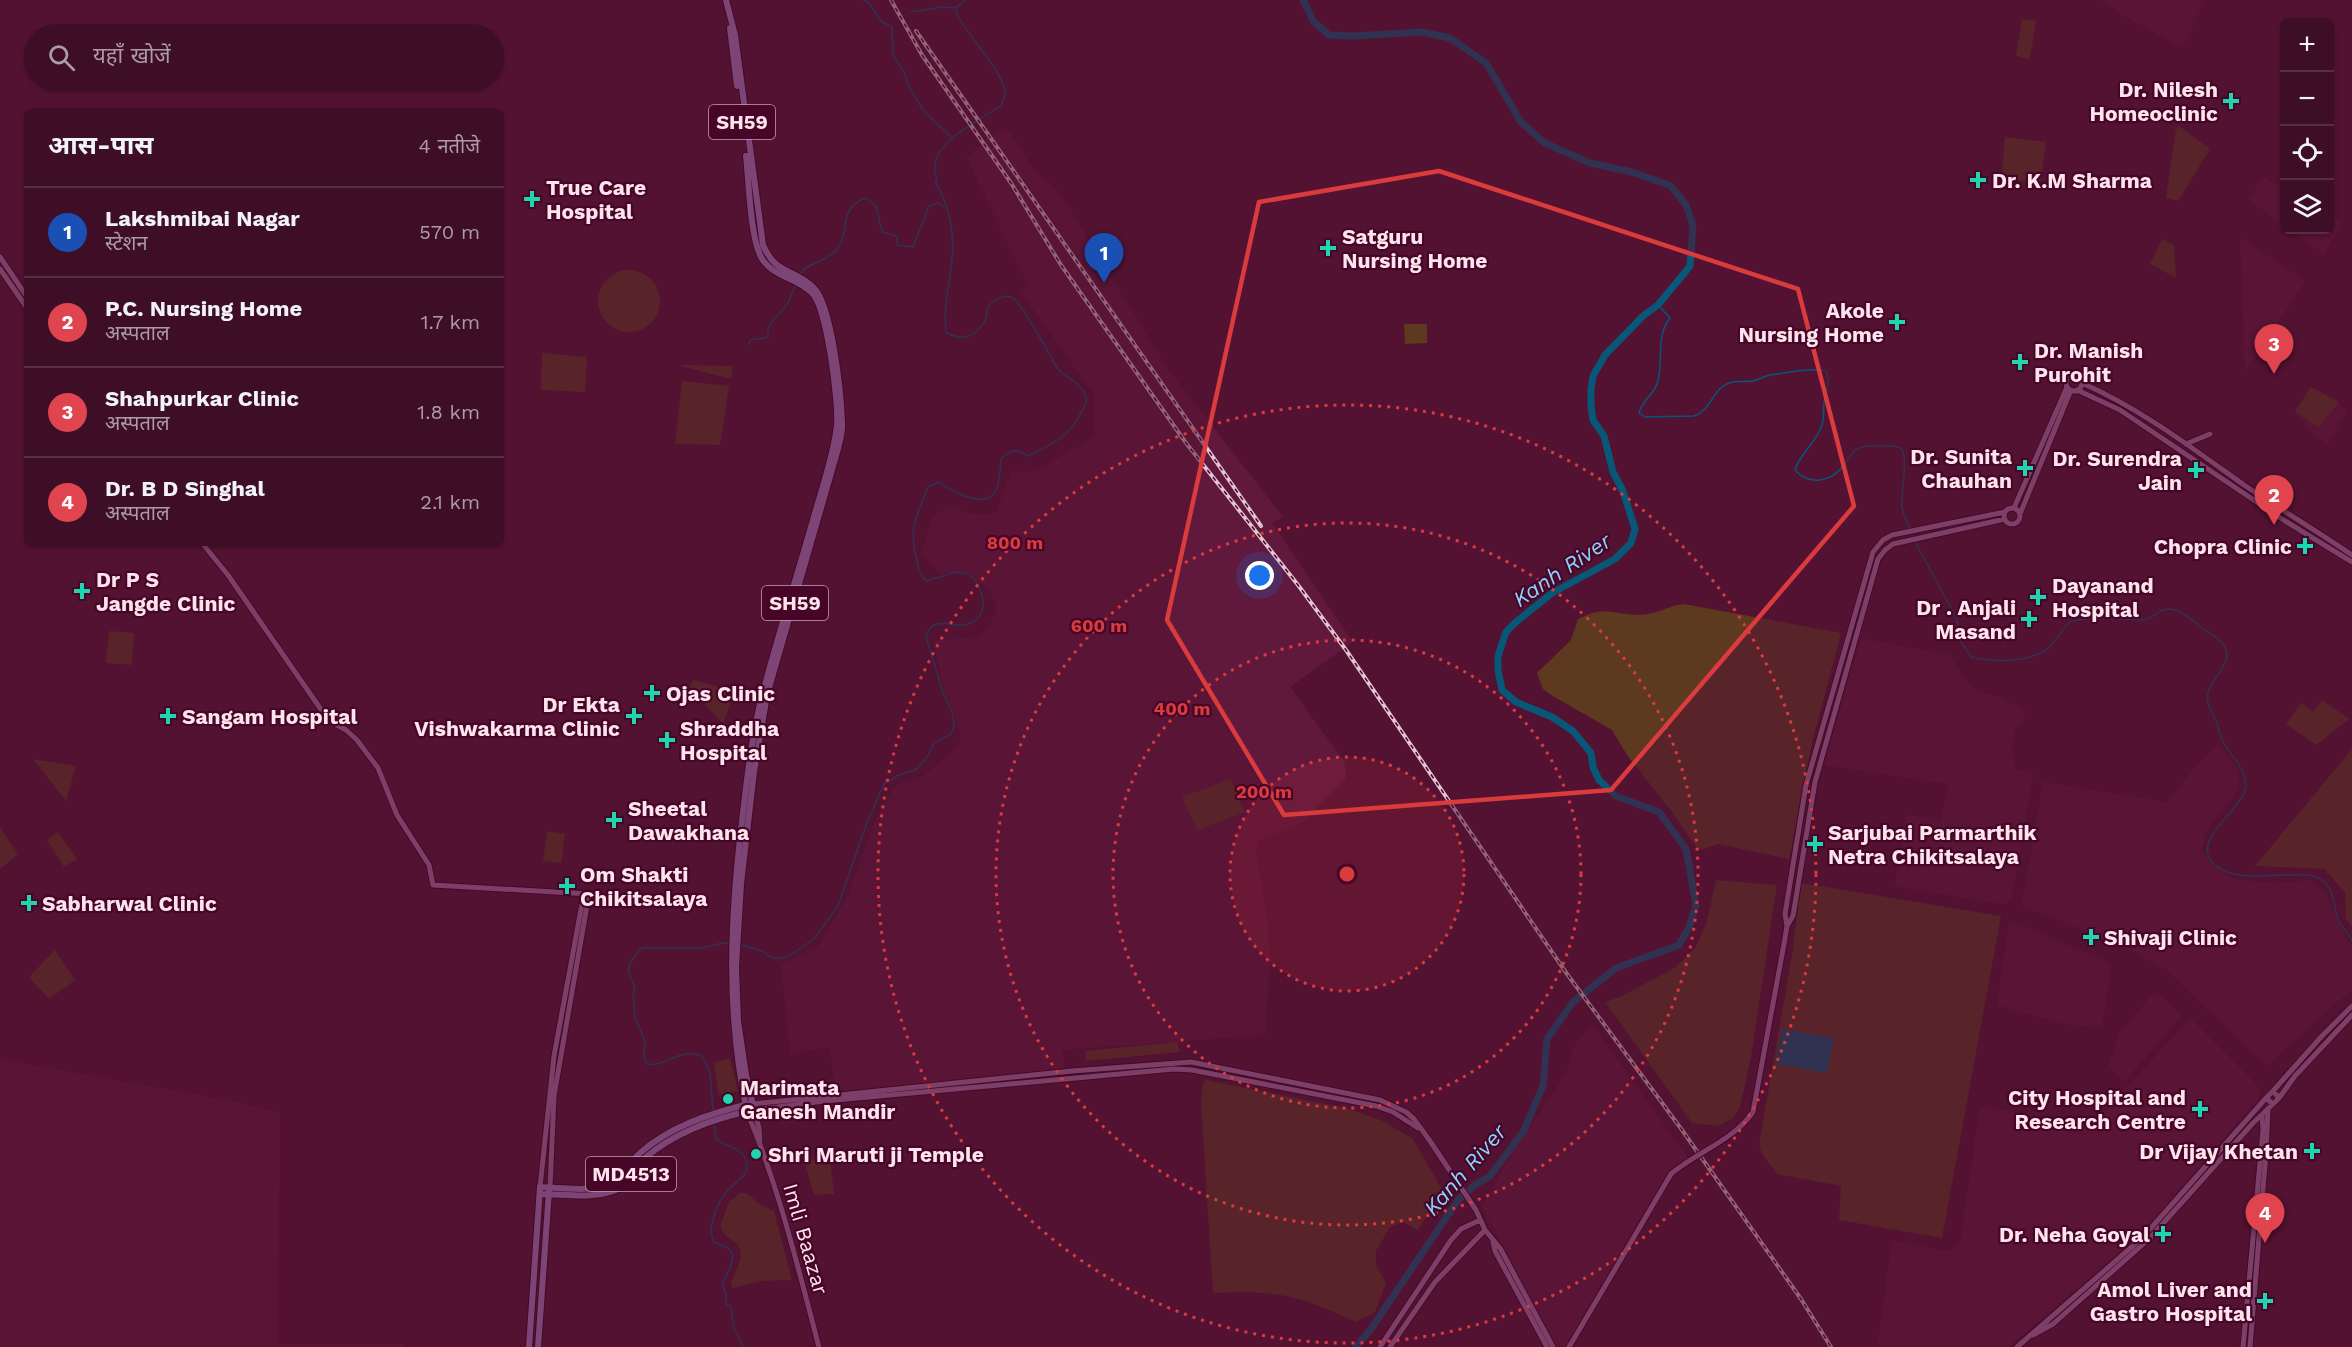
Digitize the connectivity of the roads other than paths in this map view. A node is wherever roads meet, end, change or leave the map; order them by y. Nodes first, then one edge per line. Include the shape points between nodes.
1 (726, 0) edge
2 (0, 257) edge
3 (0, 270) edge
4 (24, 293) edge
5 (24, 304) edge
6 (2082, 383) junction
7 (2072, 389) junction
8 (2210, 434) dead end
9 (2186, 444) junction
10 (2014, 508) junction
11 (2020, 514) junction
12 (2005, 515) junction
13 (205, 546) edge
14 (2352, 555) edge
15 (2352, 562) edge
16 (587, 893) junction
17 (1787, 926) junction
18 (2352, 1006) edge
19 (2352, 1015) edge
20 (2273, 1091) junction
21 (2266, 1098) junction
22 (2279, 1098) junction
23 (2262, 1104) junction
24 (2273, 1104) junction
25 (750, 1108) junction
26 (2257, 1109) junction
27 (2268, 1109) junction
28 (2262, 1116) junction
29 (540, 1191) junction
30 (550, 1191) junction
31 (1480, 1220) junction
32 (1485, 1230) junction
33 (1493, 1242) junction
34 (2105, 1275) junction
35 (529, 1347) edge
36 (538, 1347) edge
37 (819, 1347) edge
38 (1380, 1347) edge
39 (1390, 1347) edge
40 (1546, 1347) edge
41 (1553, 1347) edge
42 (1569, 1347) edge
43 (2017, 1347) edge
44 (2243, 1347) edge
45 (2250, 1347) edge

1 - 25 main road, SH59 via 735,35 763,245 771,261 822,297 842,428 767,695 753,772 734,934 738,1021
2 - 4 main road
3 - 5 main road
6 - 7 main road
6 - 7 main road via 2077,376 2071,376 2067,380
6 - 9 main road via 2127,405
7 - 10 main road
7 - 11 main road
7 - 15 main road via 2120,410
8 - 9 main road
9 - 14 main road
10 - 11 main road
10 - 12 main road
11 - 12 main road via 2015,524 2010,524
12 - 17 main road via 1893,544 1878,559 1815,782 1793,916
12 - 17 main road via 1892,535 1873,552 1806,785 1785,914
13 - 16 main road via 322,711 370,756 398,818 429,865 433,885
16 - 29 main road via 554,1056
16 - 30 main road via 554,1096
17 - 42 main road, bridge via 1754,1112 1744,1126 1671,1174
18 - 20 main road
19 - 22 main road
20 - 21 main road
20 - 22 main road
21 - 23 main road
21 - 24 main road
22 - 24 main road
23 - 26 main road
23 - 27 main road
24 - 27 main road
25 - 30 main road, MD4513 via 672,1130 632,1161 616,1183
25 - 31 main road via 1072,1071 1191,1062 1380,1100 1406,1112 1449,1169
25 - 37 main road, Imli Baazar via 759,1128
26 - 28 main road
26 - 34 main road
27 - 28 main road
27 - 45 main road
28 - 34 main road via 2150,1238
28 - 44 main road
29 - 30 main road, MD4513
29 - 35 main road
30 - 36 main road
31 - 32 main road
31 - 38 main road via 1461,1229 1451,1240
32 - 33 main road
32 - 39 main road via 1434,1282
33 - 40 main road
33 - 41 main road via 1500,1248
34 - 43 main road via 2053,1324

